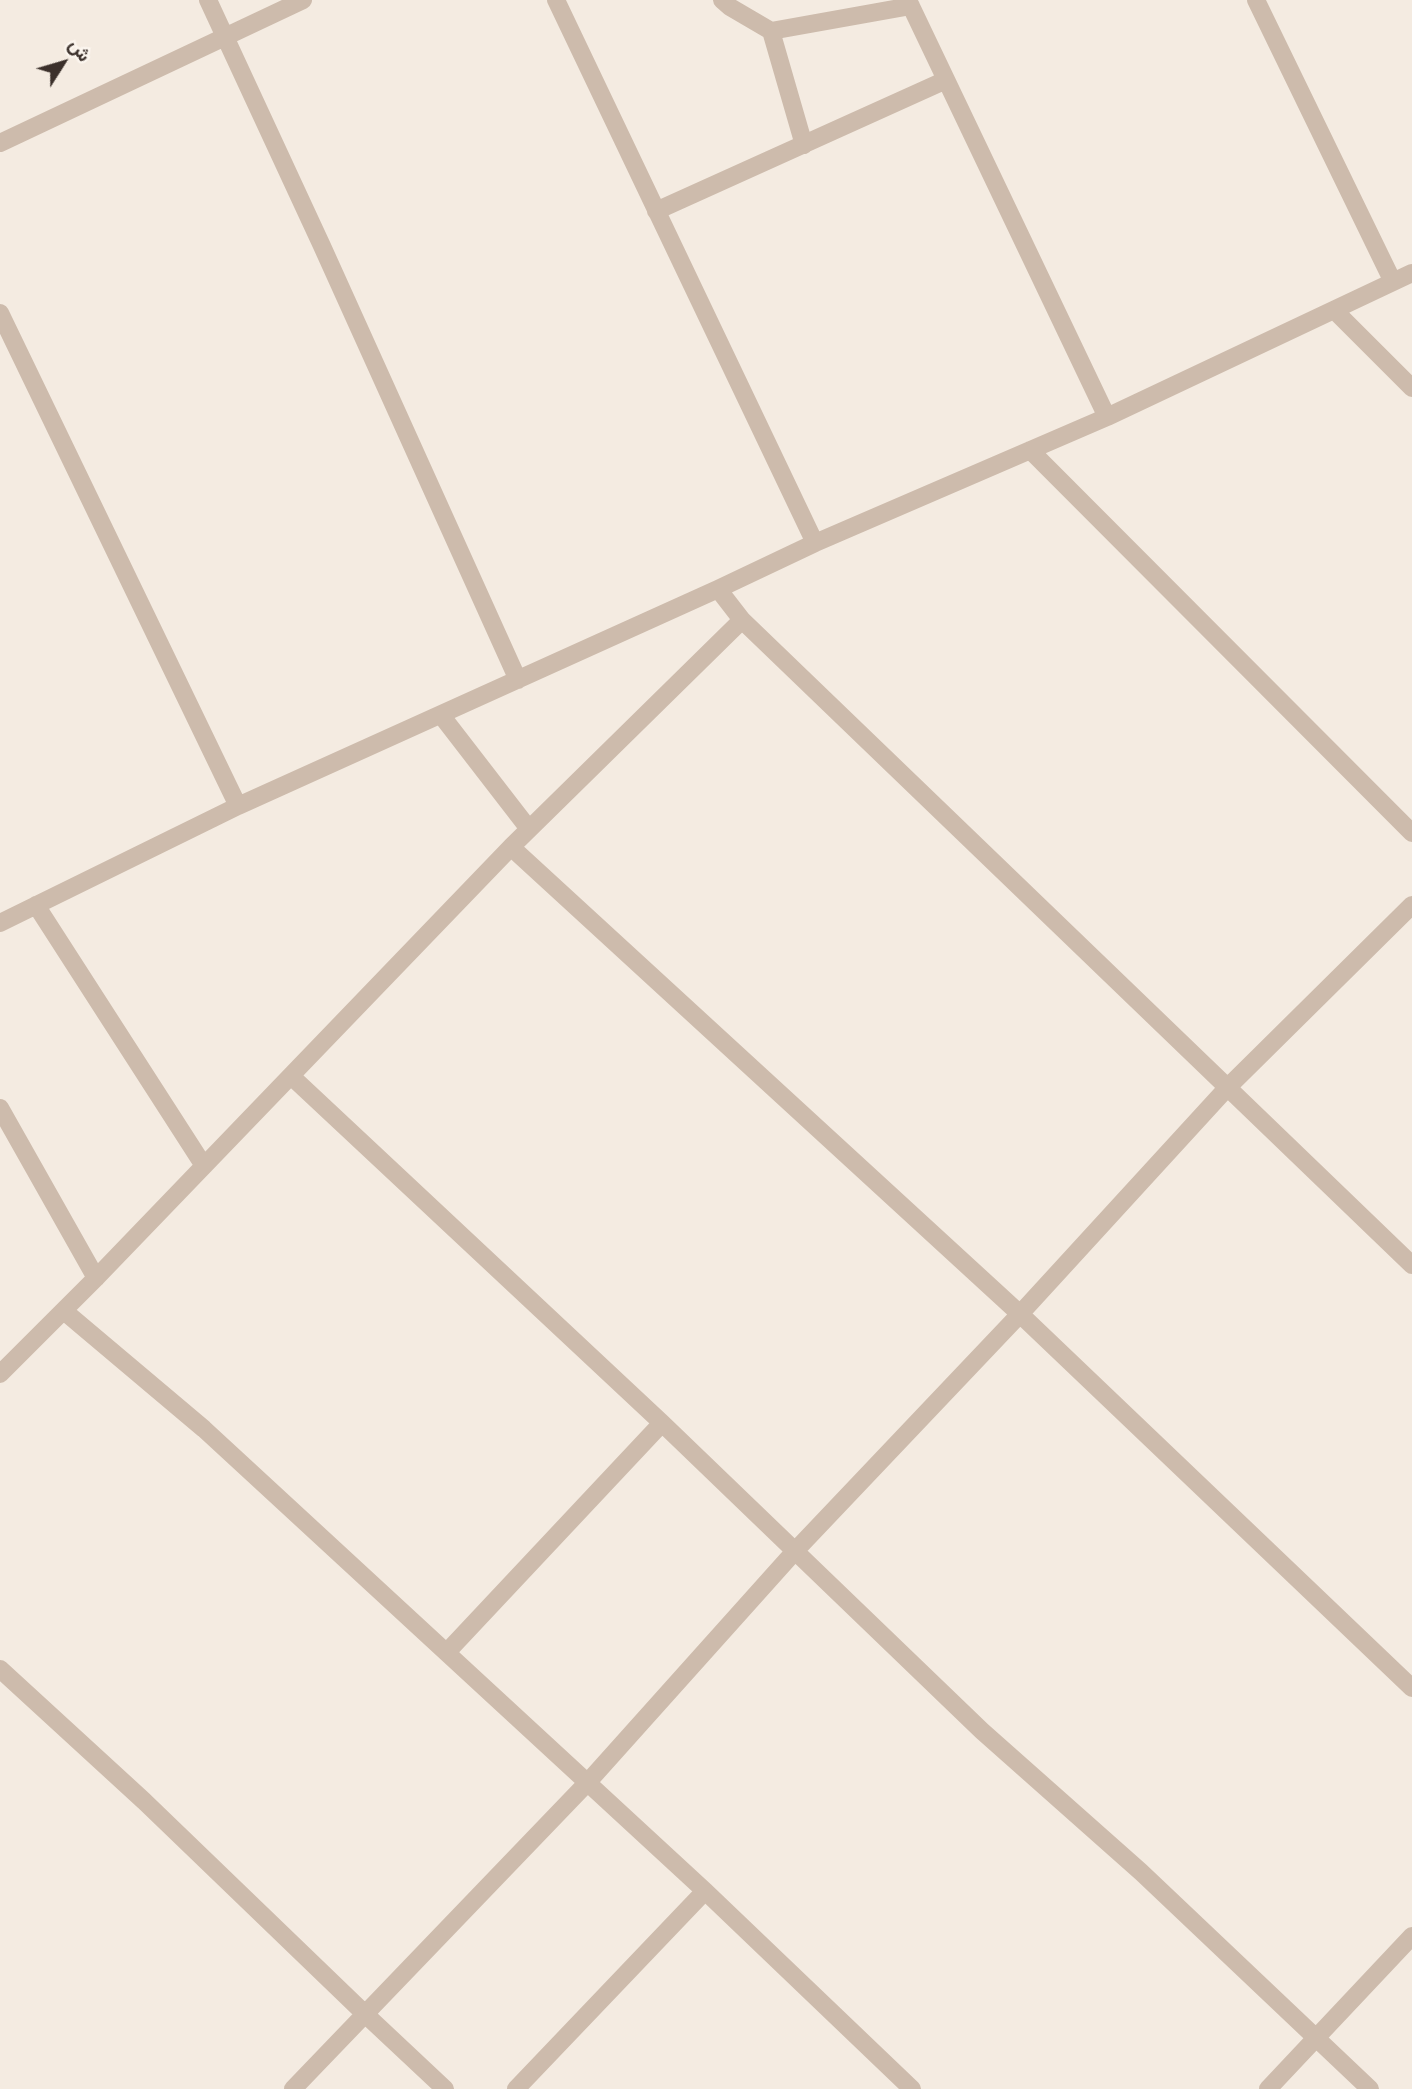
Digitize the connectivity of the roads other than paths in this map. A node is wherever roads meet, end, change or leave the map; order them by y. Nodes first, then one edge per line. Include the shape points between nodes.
1 (208, 0) edge
2 (303, 0) edge
3 (556, 0) edge
4 (722, 0) edge
5 (1256, 0) edge
6 (909, 3) edge
7 (771, 31) junction
8 (226, 38) junction
9 (946, 80) junction
10 (0, 143) edge
11 (804, 145) junction
12 (656, 211) junction
13 (1412, 273) edge
14 (1393, 282) junction
15 (1334, 310) junction
16 (0, 313) edge
17 (1412, 388) edge
18 (1107, 417) junction
19 (1030, 450) junction
20 (814, 542) junction
21 (718, 589) junction
22 (742, 620) junction
23 (518, 680) junction
24 (441, 715) junction
25 (238, 806) junction
26 (529, 829) junction
27 (1412, 832) edge
28 (511, 847) junction
29 (36, 905) junction
30 (1412, 905) edge
31 (0, 923) edge
32 (290, 1076) junction
33 (1227, 1088) junction
34 (0, 1108) edge
35 (204, 1166) junction
36 (1412, 1265) edge
37 (96, 1278) junction
38 (64, 1311) junction
39 (1020, 1314) junction
40 (0, 1374) edge
41 (662, 1423) junction
42 (796, 1551) junction
43 (447, 1652) junction
44 (0, 1669) edge
45 (1412, 1688) edge
46 (588, 1782) junction
47 (705, 1891) junction
48 (1412, 1936) edge
49 (365, 2014) junction
50 (1317, 2037) junction
51 (293, 2089) edge
52 (445, 2089) edge
53 (516, 2089) edge
54 (912, 2089) edge
55 (1268, 2089) edge
56 (1370, 2089) edge

1 - 8 street
2 - 8 street
3 - 12 street
4 - 7 street
5 - 14 street
6 - 7 street
6 - 9 street
7 - 11 street
8 - 10 street
8 - 23 street
9 - 11 street
9 - 18 street
11 - 12 street
12 - 20 street
13 - 14 street
14 - 15 street
15 - 17 street
15 - 18 street
16 - 25 street
18 - 19 street
19 - 20 street
19 - 27 street
20 - 21 street
21 - 22 street
21 - 23 street
22 - 26 street
22 - 33 street
23 - 24 street
24 - 25 street
24 - 26 street
25 - 29 street
26 - 28 street
28 - 32 street
28 - 39 street
29 - 31 street
29 - 35 street
30 - 33 street
32 - 35 street
32 - 41 street
33 - 36 street
33 - 39 street
34 - 37 street
35 - 37 street
37 - 38 street
38 - 40 street
38 - 43 street via 204,1429
39 - 42 street
39 - 45 street
41 - 42 street
41 - 43 street
42 - 46 street
42 - 50 street via 982,1731
43 - 46 street
44 - 49 street
46 - 47 street
46 - 49 street
47 - 53 street
47 - 54 street
48 - 50 street
49 - 51 street
49 - 52 street
50 - 55 street
50 - 56 street

